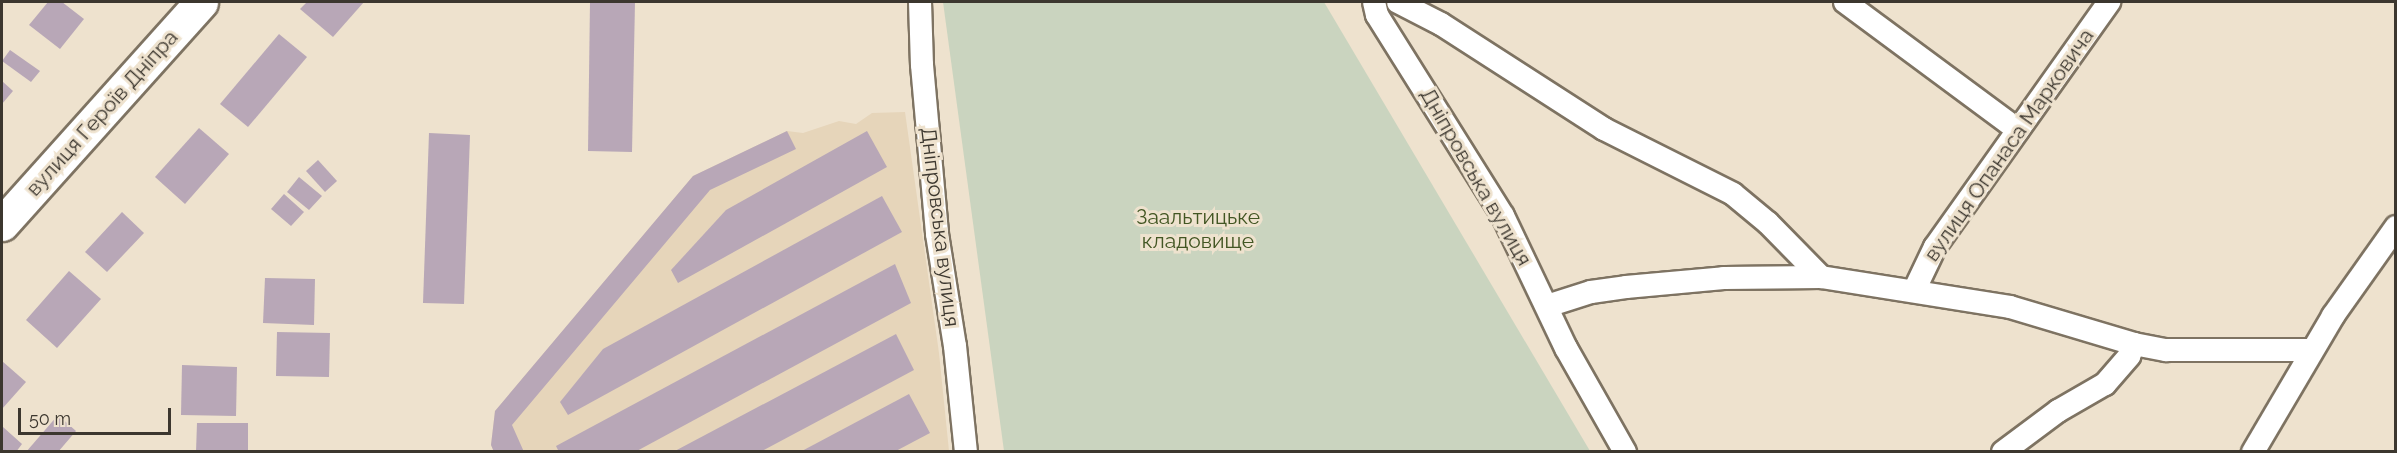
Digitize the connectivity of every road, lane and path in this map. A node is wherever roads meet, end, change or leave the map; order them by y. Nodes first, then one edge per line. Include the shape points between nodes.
1 (201, 2) edge
2 (920, 2) edge
3 (1374, 2) edge
4 (1398, 2) edge
5 (1845, 2) edge
6 (2109, 2) edge
7 (2018, 130) junction
8 (2, 224) edge
9 (2396, 227) edge
10 (1821, 277) junction
11 (1914, 291) junction
12 (1546, 306) junction
13 (2134, 344) junction
14 (2312, 350) junction
15 (966, 452) edge
16 (1624, 452) edge
17 (2003, 452) edge
18 (2253, 452) edge

1 - 8 main road, вулиця Героїв Дніпра
2 - 15 street, Дніпровська вулиця via 941,271 956,346
3 - 12 street, Дніпровська вулиця via 1377,15 1503,216
4 - 10 street via 1441,24 1604,129 1733,194
5 - 7 street
6 - 7 street, вулиця Опанаса Марковича
7 - 11 street, вулиця Опанаса Марковича via 1935,247
9 - 14 street
10 - 11 street
10 - 12 street via 1724,278 1626,286
11 - 13 street via 2031,312
12 - 16 street, Дніпровська вулиця
13 - 14 street via 2188,351
13 - 17 street via 2105,384 2058,411
14 - 18 street

